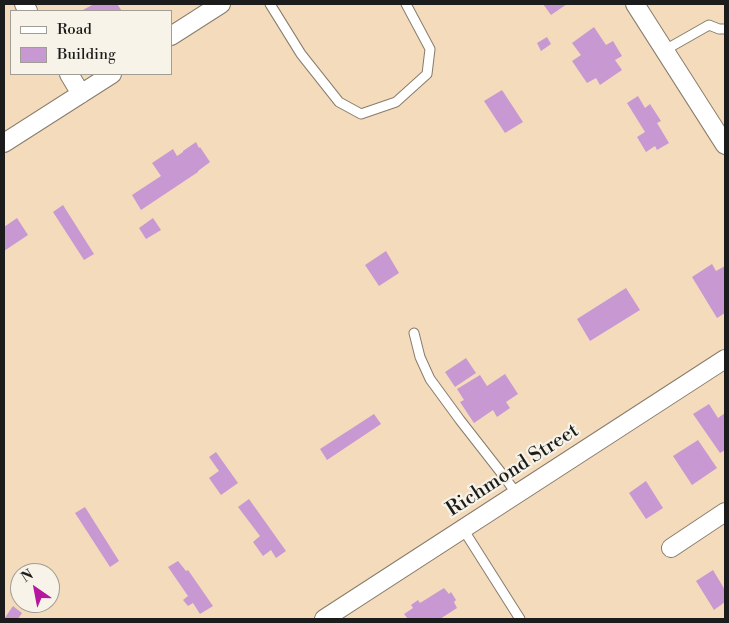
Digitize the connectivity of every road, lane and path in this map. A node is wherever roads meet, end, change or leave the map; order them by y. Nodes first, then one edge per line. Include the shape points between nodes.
1 (221, 4) edge
2 (270, 4) edge
3 (406, 4) edge
4 (635, 4) edge
5 (725, 29) edge
6 (172, 35) edge
7 (664, 50) junction
8 (70, 75) edge
9 (110, 75) edge
10 (81, 94) junction
11 (4, 143) edge
12 (725, 146) edge
13 (414, 333) dead end
14 (725, 359) edge
15 (517, 494) junction
16 (725, 512) edge
17 (463, 529) junction
18 (671, 548) dead end
19 (324, 619) edge
20 (520, 619) edge

1 - 6 street
2 - 3 lane via 300,54 339,102 361,114 396,102 427,74 430,49
4 - 7 street
5 - 7 lane via 709,25
7 - 12 street
8 - 10 street
9 - 10 street
10 - 11 street
13 - 15 lane via 430,379
14 - 15 street, Richmond Street
15 - 17 street, Richmond Street
16 - 18 street
17 - 19 street, Richmond Street via 342,611
17 - 20 lane

